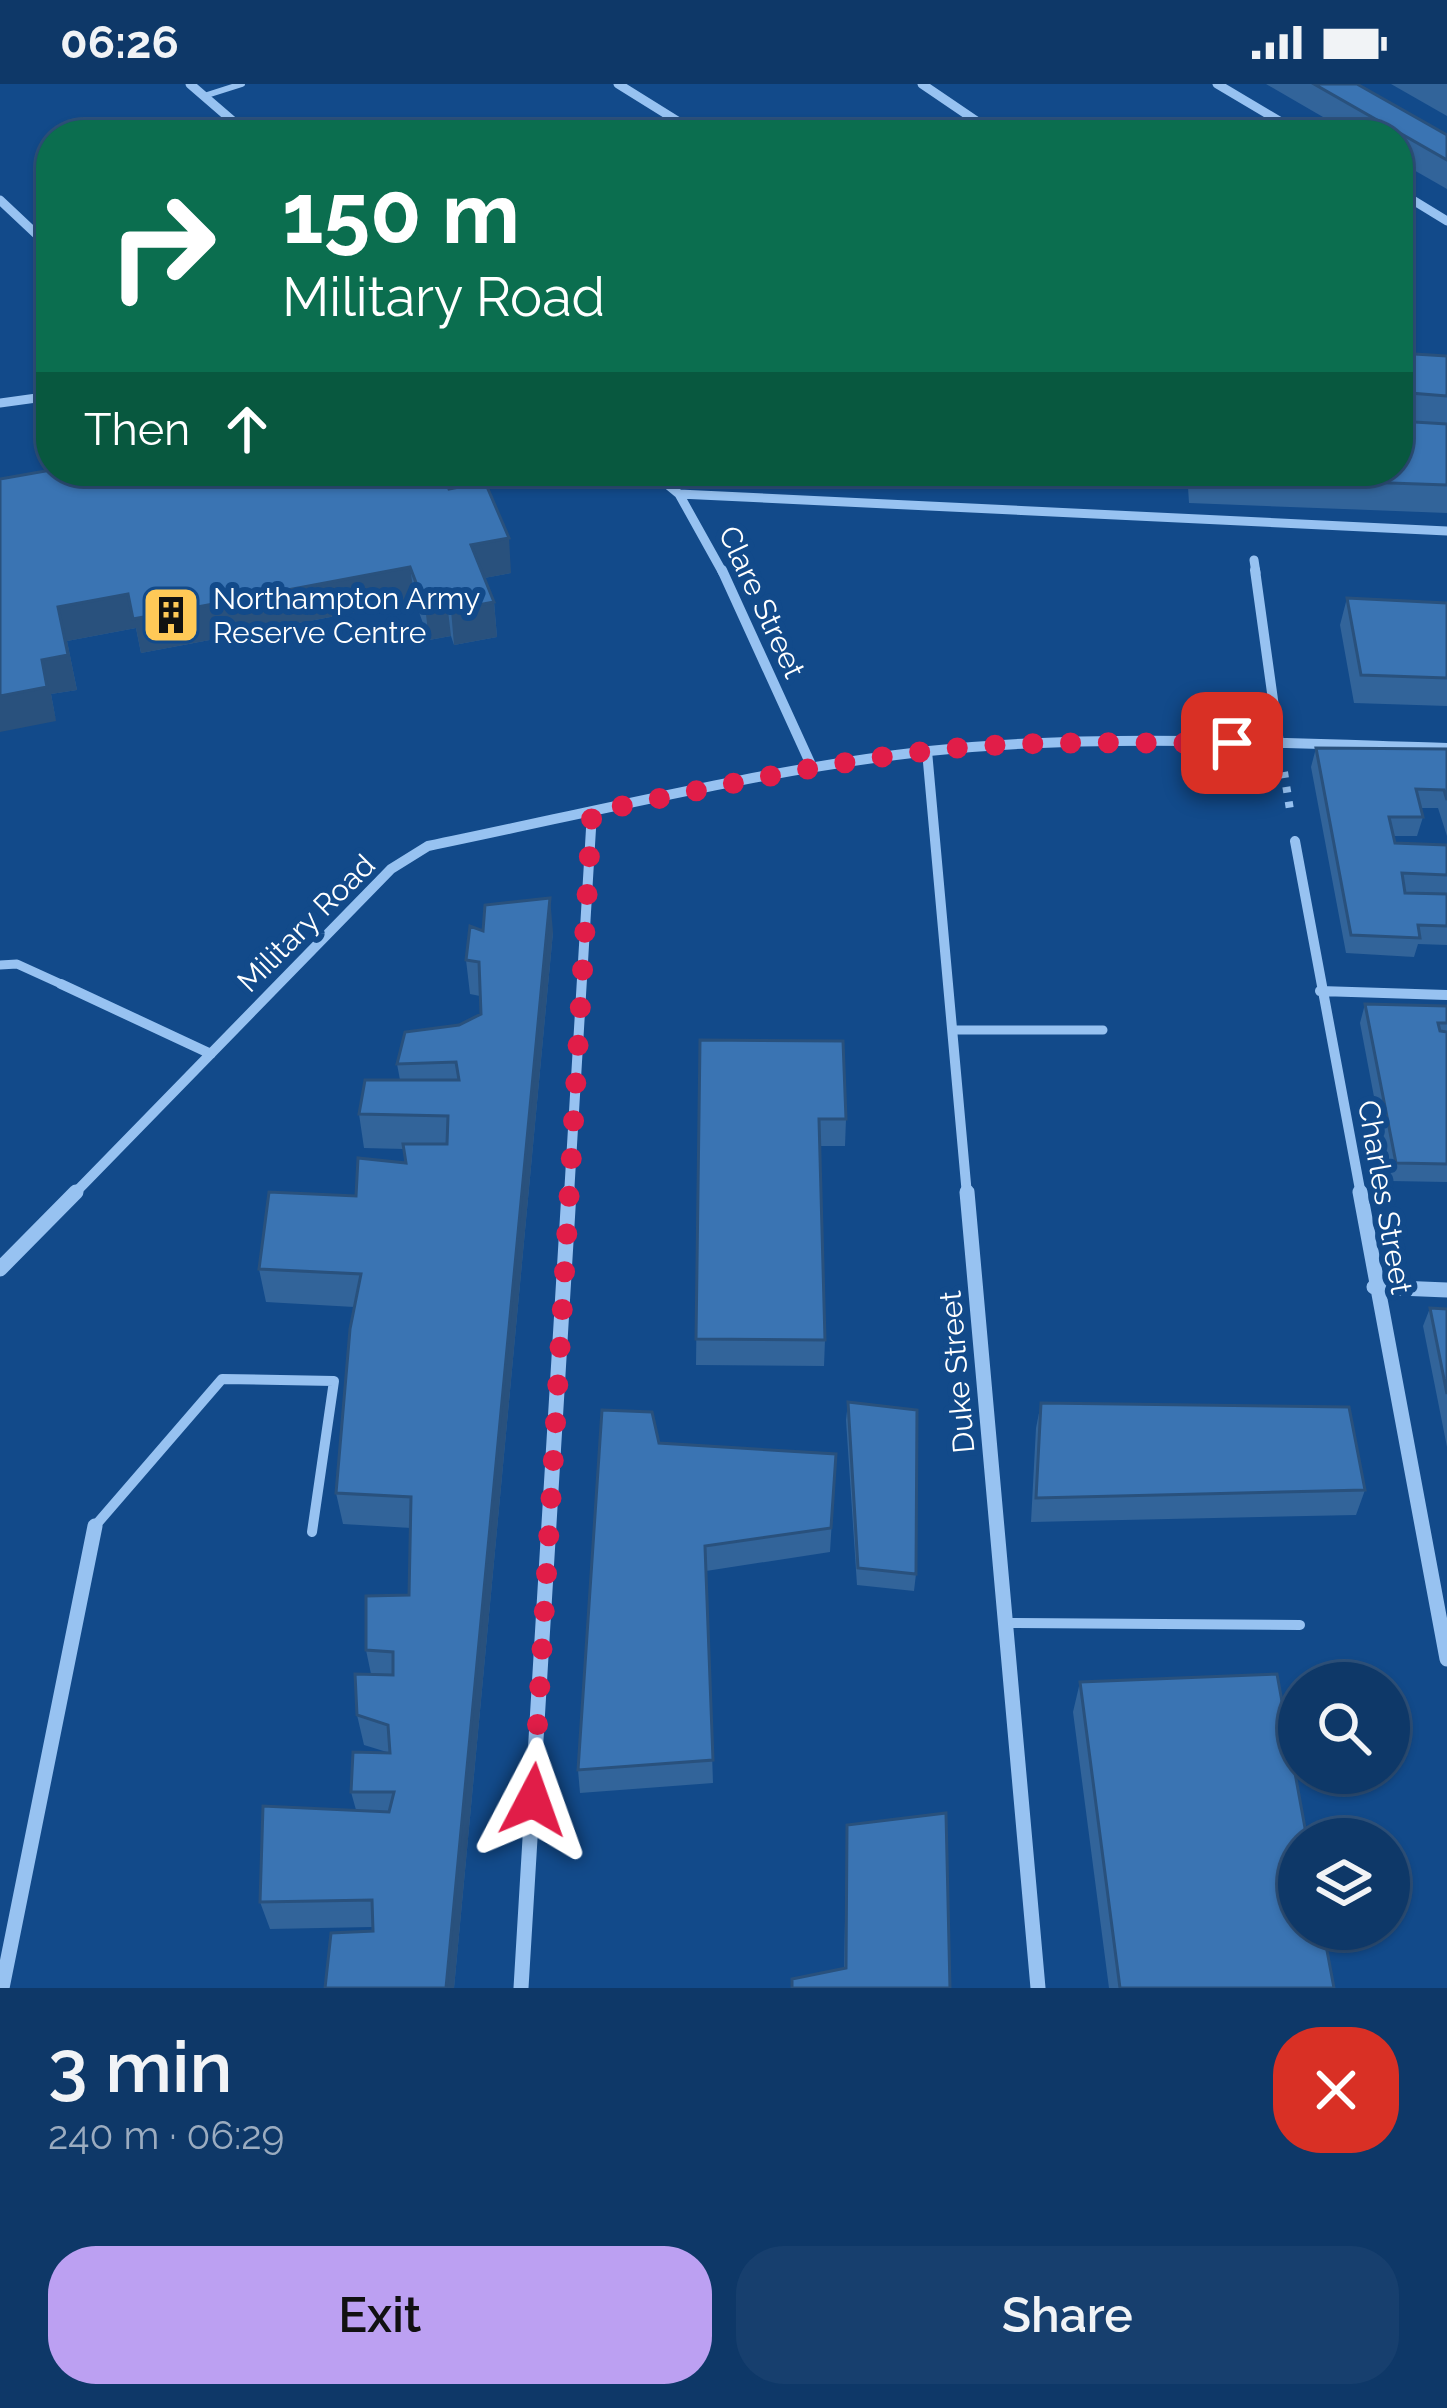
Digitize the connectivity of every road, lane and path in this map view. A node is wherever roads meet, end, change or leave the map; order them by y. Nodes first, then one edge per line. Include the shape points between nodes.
1 (190, 84) edge
2 (242, 84) edge
3 (618, 84) edge
4 (922, 84) edge
5 (1217, 84) edge
6 (204, 96) junction
7 (232, 120) edge
8 (676, 120) edge
9 (975, 120) edge
10 (1278, 120) edge
11 (0, 200) edge
12 (1413, 200) edge
13 (1447, 220) edge
14 (36, 234) edge
15 (36, 398) edge
16 (0, 404) edge
17 (669, 486) edge
18 (679, 494) junction
19 (1447, 531) edge
20 (1254, 560) dead end
21 (1279, 743) junction
22 (1447, 748) edge
23 (927, 751) junction
24 (812, 767) junction
25 (592, 812) junction
26 (1295, 841) joint
27 (0, 965) edge
28 (61, 984) joint
29 (1320, 991) junction
30 (1447, 995) edge
31 (953, 1030) junction
32 (1103, 1030) dead end
33 (211, 1054) junction
34 (0, 1269) edge
35 (1374, 1287) junction
36 (1447, 1290) edge
37 (95, 1526) joint
38 (312, 1532) dead end
39 (1007, 1623) junction
40 (1300, 1625) dead end
41 (1447, 1659) edge
42 (2, 1988) edge
43 (521, 1988) edge
44 (1038, 1988) edge

1 - 6 street
2 - 6 lane
3 - 8 street
4 - 9 street
5 - 10 street
6 - 7 street
11 - 14 street
12 - 13 street
15 - 16 street
17 - 18 street, Clare Street
18 - 19 street
18 - 24 street, Clare Street via 706,535
20 - 21 street
21 - 22 street, Military Road
21 - 23 street, Military Road
21 - 26 path
23 - 24 street, Military Road
23 - 31 street, Duke Street
24 - 25 street, Military Road
25 - 33 street, Military Road via 428,846 391,868
25 - 43 street
26 - 29 street, Charles Street
27 - 28 lane
28 - 33 street
29 - 30 street
29 - 35 street, Charles Street
31 - 32 lane
31 - 39 street, Duke Street
33 - 34 street, Military Road
35 - 36 street
35 - 41 street, Charles Street
37 - 38 lane via 221,1378 334,1381
37 - 42 street
39 - 40 lane
39 - 44 street, Duke Street

